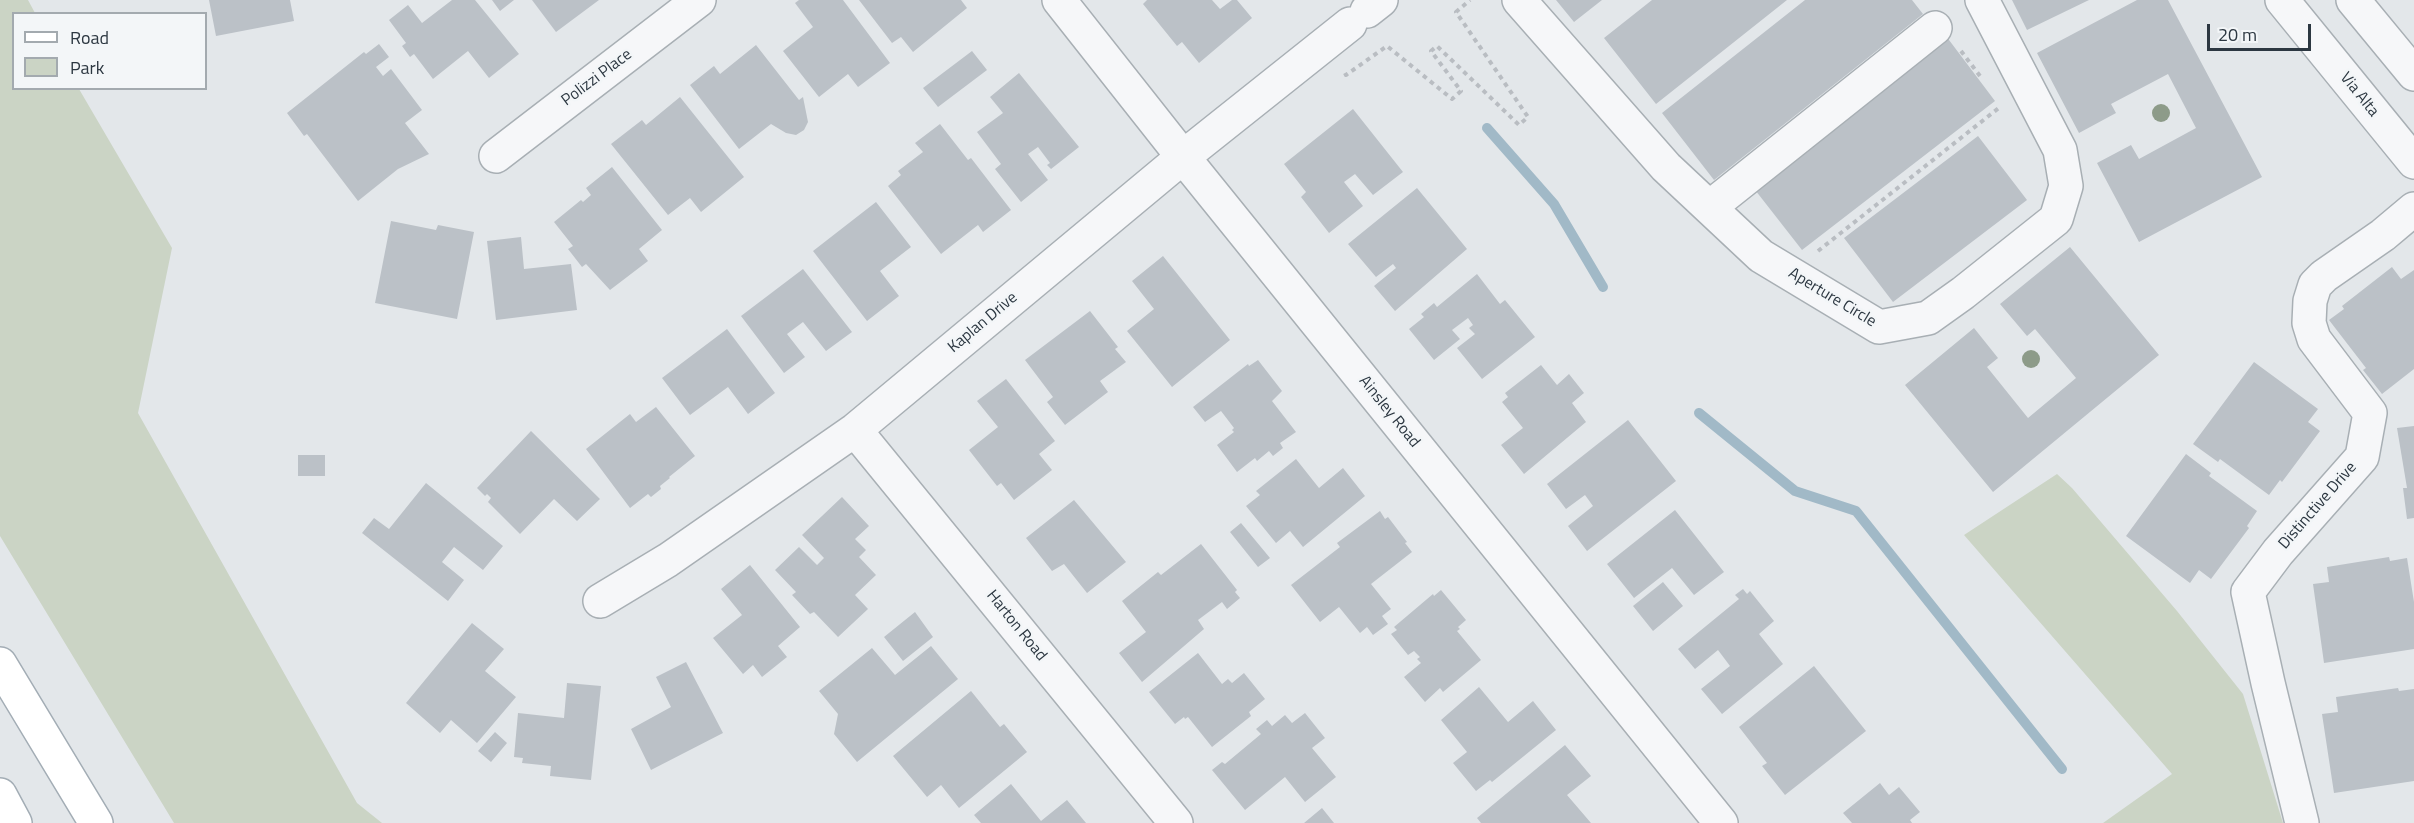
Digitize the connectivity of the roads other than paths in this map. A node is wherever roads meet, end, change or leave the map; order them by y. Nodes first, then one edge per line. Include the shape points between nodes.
1 (699, 0) edge
2 (1059, 0) edge
3 (1519, 0) edge
4 (1982, 0) edge
5 (2282, 0) edge
6 (2354, 0) edge
7 (1366, 12) edge
8 (1946, 36) road end
9 (2339, 70) junction
10 (2414, 74) edge
11 (2414, 138) edge
12 (496, 156) dead end
13 (1183, 157) junction
14 (2414, 162) edge
15 (1710, 207) junction
16 (2414, 209) edge
17 (855, 430) junction
18 (600, 601) dead end
19 (0, 664) edge
20 (0, 795) edge
21 (15, 823) edge
22 (96, 823) edge
23 (1176, 823) edge
24 (1721, 823) edge
25 (2302, 823) edge

1 - 12 street, Polizzi Place
2 - 13 street, Ainsley Road
3 - 15 street, Aperture Circle via 1666,166
4 - 15 street, Aperture Circle via 2060,150 2066,186 2056,219 1963,293 1928,318 1879,327 1761,256
5 - 9 street, Via Alta
6 - 10 street
7 - 13 street, Kaplan Drive
8 - 15 street
9 - 11 street via 2372,85
9 - 14 street, Via Alta
13 - 17 street, Kaplan Drive
13 - 24 street, Ainsley Road
16 - 25 street, Distinctive Drive via 2315,285 2309,323 2314,339 2370,413 2362,457 2248,592
17 - 18 street, Kaplan Drive via 668,560
17 - 23 street, Harton Road
19 - 22 main road
20 - 21 main road

